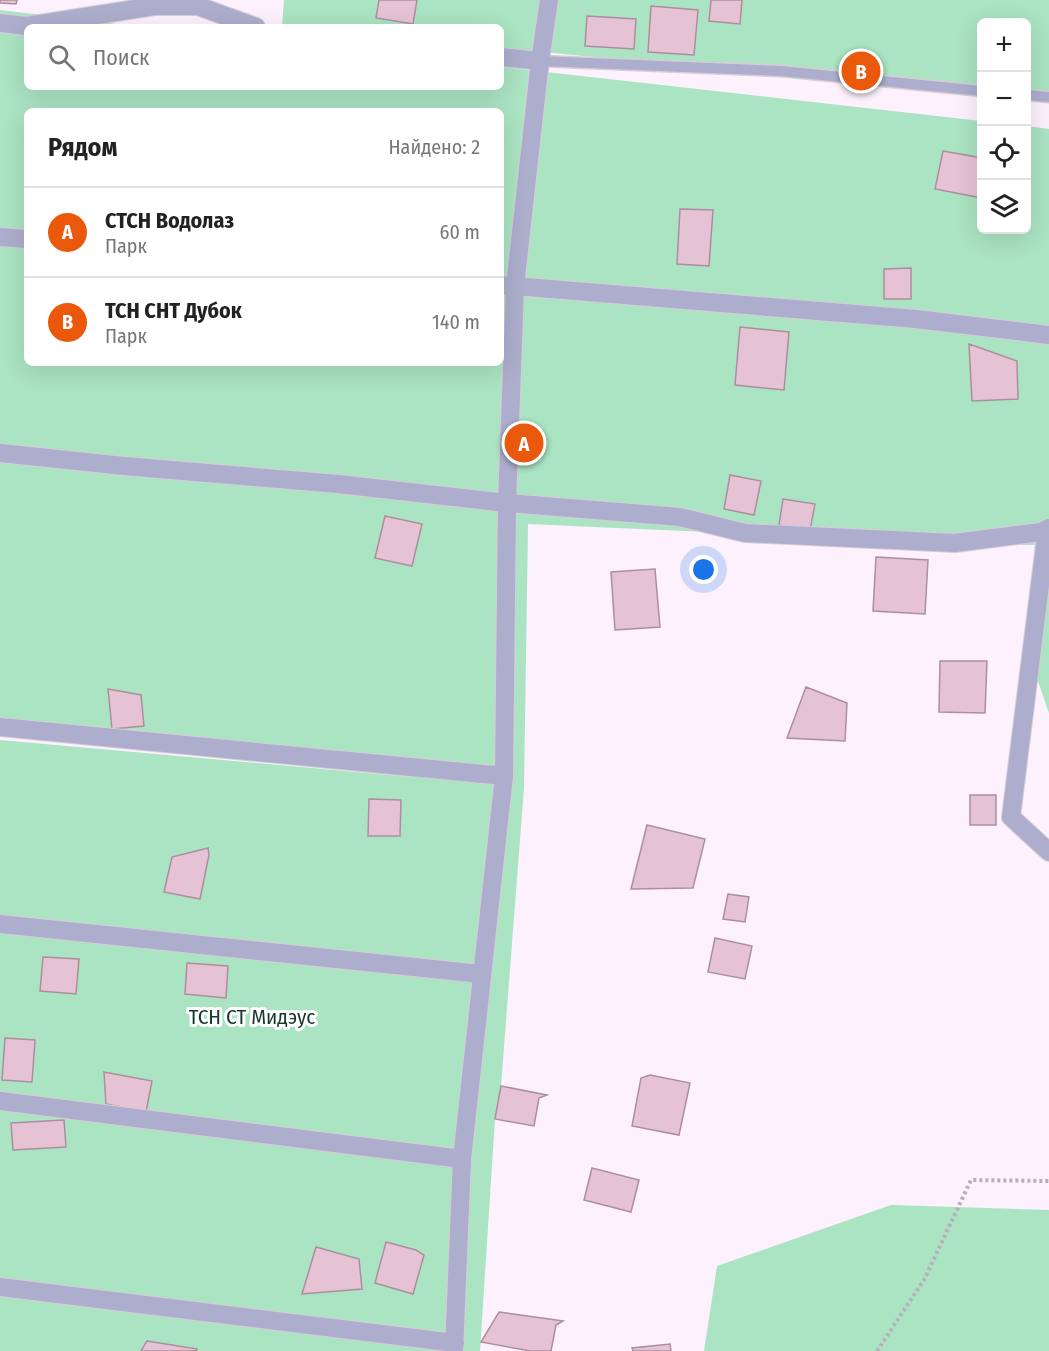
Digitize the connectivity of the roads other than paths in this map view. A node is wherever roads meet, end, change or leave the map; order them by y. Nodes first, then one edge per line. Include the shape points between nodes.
1 (549, 0) edge
2 (0, 23) edge
3 (40, 24) edge
4 (247, 24) edge
5 (24, 26) edge
6 (504, 57) edge
7 (540, 61) junction
8 (977, 91) edge
9 (1031, 95) edge
10 (1049, 97) edge
11 (0, 237) edge
12 (24, 239) edge
13 (508, 286) edge
14 (1049, 335) edge
15 (0, 453) edge
16 (507, 503) junction
17 (1048, 528) edge
18 (0, 726) edge
19 (504, 776) junction
20 (1049, 852) edge
21 (0, 924) edge
22 (482, 974) junction
23 (0, 1101) edge
24 (462, 1159) junction
25 (0, 1287) edge
26 (454, 1347) edge

1 - 7 street
2 - 5 street
3 - 4 street via 154,6 198,6
6 - 7 street
7 - 8 lane via 781,71
7 - 13 street
9 - 10 lane
11 - 12 street
13 - 14 street via 916,319
13 - 16 street
15 - 16 street
16 - 17 street via 680,517 745,534 955,543
16 - 19 street
17 - 20 street via 1011,817
18 - 19 street
19 - 22 street
21 - 22 street
22 - 24 street
23 - 24 street
24 - 26 street
25 - 26 street

